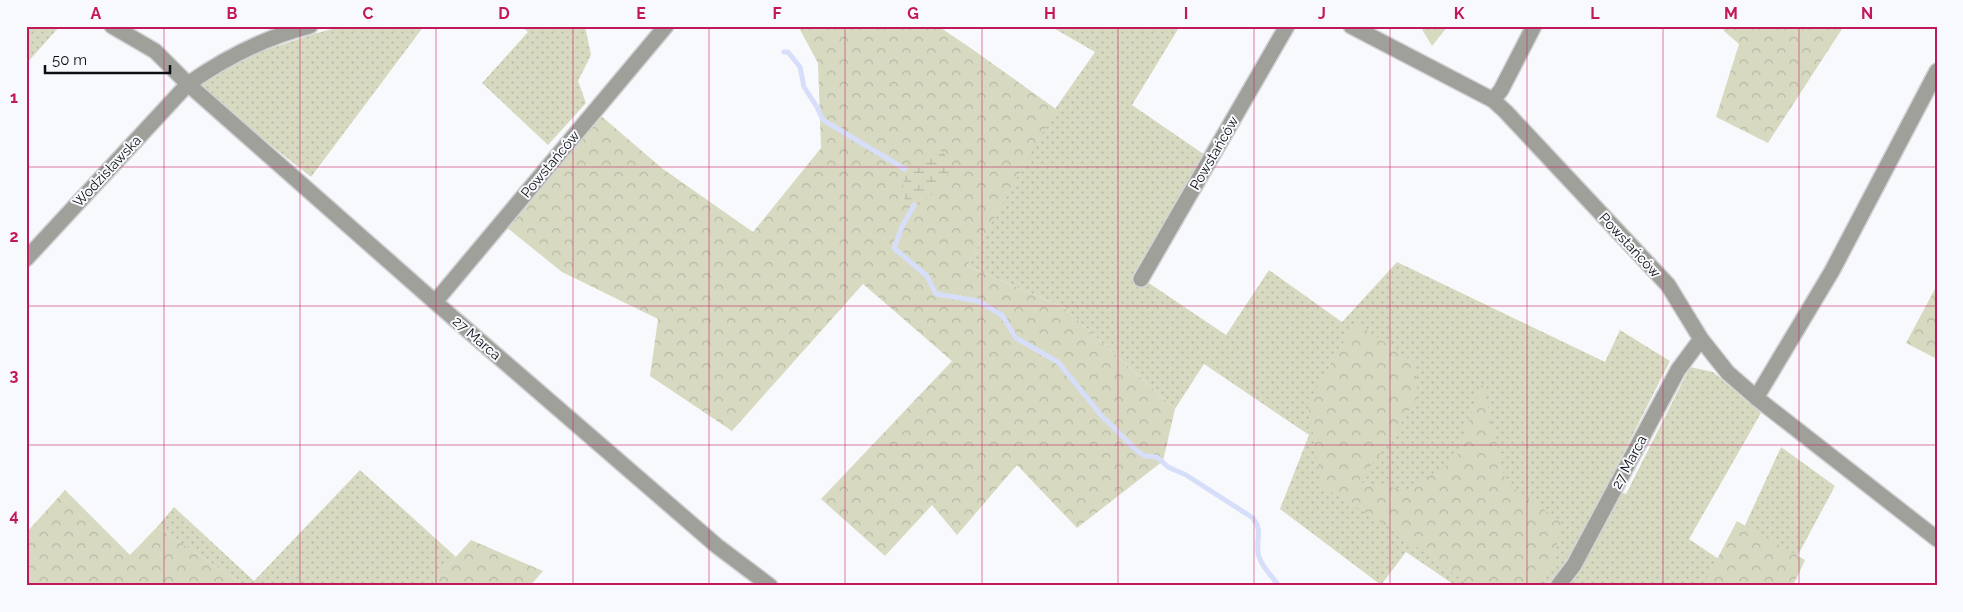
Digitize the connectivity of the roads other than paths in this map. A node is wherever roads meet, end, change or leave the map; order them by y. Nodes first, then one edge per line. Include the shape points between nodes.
1 (112, 26) edge
2 (310, 26) edge
3 (666, 26) edge
4 (1287, 26) edge
5 (1350, 26) edge
6 (1534, 26) edge
7 (1934, 77) edge
8 (188, 84) junction
9 (1493, 100) junction
10 (26, 259) edge
11 (1141, 279) dead end
12 (435, 302) junction
13 (1701, 339) junction
14 (1756, 398) junction
15 (1937, 539) edge
16 (770, 586) edge
17 (1558, 586) edge

1 - 8 street via 155,51
2 - 8 street via 256,44 215,65
3 - 12 street, Powstańców
4 - 11 street, Powstańców
5 - 9 street, Powstańców
6 - 9 street
7 - 14 street via 1832,271
8 - 10 street, Wodzisławska
8 - 12 street, 27 Marca
9 - 13 street, Powstańców via 1668,285
12 - 16 street, 27 Marca via 717,546
13 - 14 street, Powstańców via 1728,373
13 - 17 street, 27 Marca via 1678,370 1574,565
14 - 15 street, Powstańców

